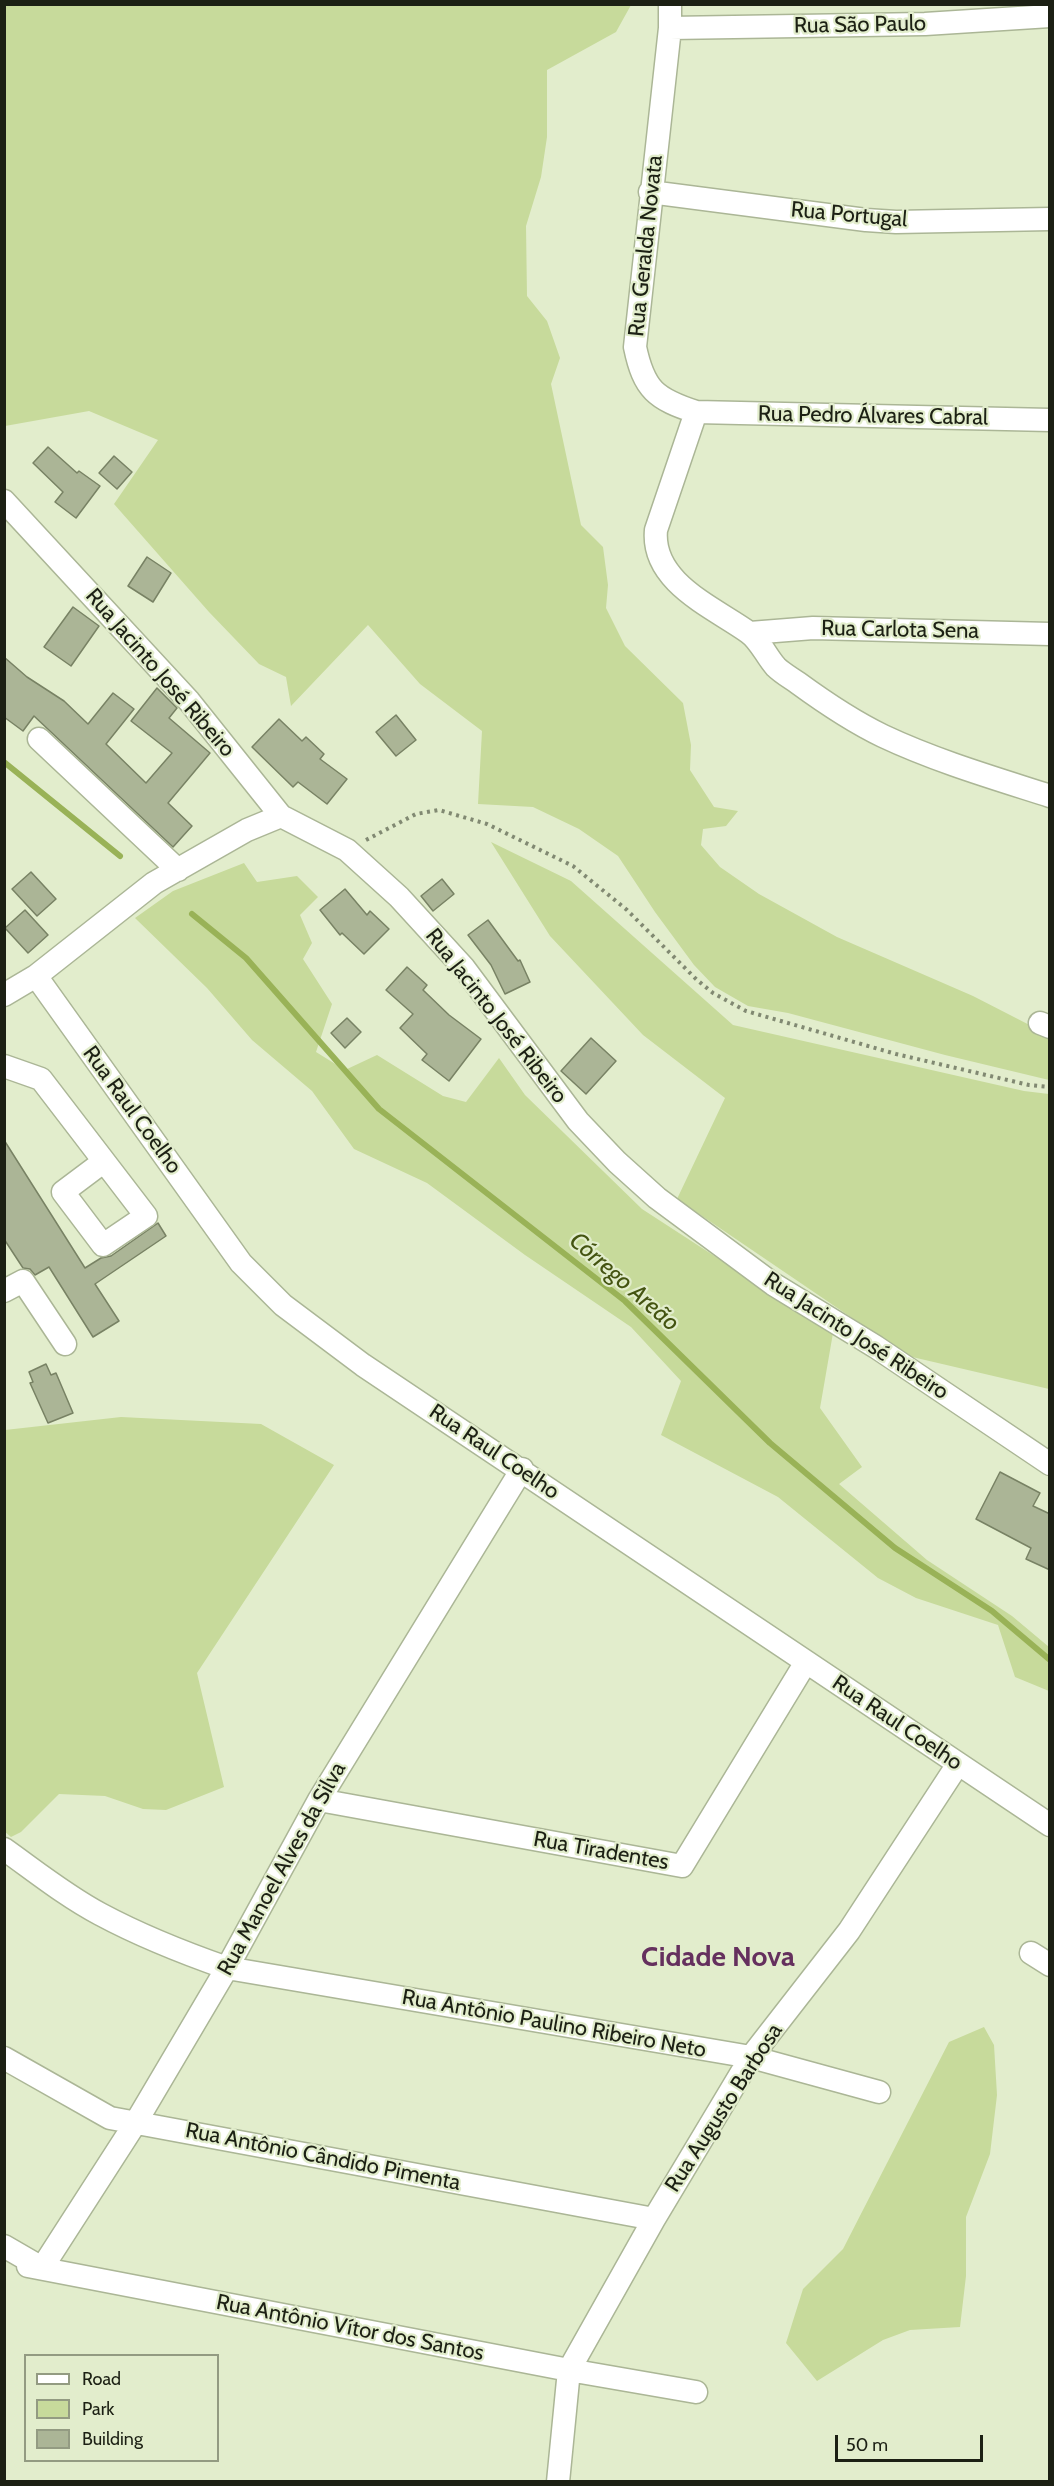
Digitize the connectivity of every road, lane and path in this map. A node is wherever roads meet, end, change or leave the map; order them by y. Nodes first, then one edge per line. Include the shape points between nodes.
1 (670, 4) edge
2 (1050, 16) edge
3 (670, 28) junction
4 (651, 192) junction
5 (1050, 219) edge
6 (696, 412) junction
7 (1050, 420) edge
8 (4, 501) edge
9 (750, 633) junction
10 (1050, 634) edge
11 (39, 739) dead end
12 (1050, 796) edge
13 (281, 816) junction
14 (347, 850) junction
15 (178, 870) junction
16 (36, 976) junction
17 (4, 995) edge
18 (4, 1065) edge
19 (1050, 1087) edge
20 (103, 1162) dead end
21 (4, 1291) edge
22 (64, 1344) dead end
23 (1050, 1464) edge
24 (522, 1469) junction
25 (806, 1662) junction
26 (958, 1764) junction
27 (319, 1800) junction
28 (1050, 1825) edge
29 (4, 1849) edge
30 (227, 1968) junction
31 (751, 2057) junction
32 (4, 2058) edge
33 (879, 2092) dead end
34 (136, 2122) junction
35 (654, 2219) junction
36 (4, 2246) edge
37 (4, 2262) edge
38 (42, 2268) junction
39 (569, 2370) junction
40 (696, 2392) dead end
41 (558, 2481) edge

1 - 3 street, Rua Geralda Novata
2 - 3 street, Rua São Paulo via 925,24
3 - 4 street, Rua Geralda Novata
4 - 5 street, Rua Portugal via 866,220
4 - 6 street, Rua Geralda Novata via 635,347 648,387 669,404
6 - 7 street, Rua Pedro Álvares Cabral
6 - 9 street via 656,530 658,556 688,594
8 - 13 street, Rua Jacinto José Ribeiro via 189,701
9 - 10 street, Rua Carlota Sena via 813,628
9 - 12 street via 790,678 883,736
11 - 15 street
13 - 14 street, Rua Jacinto José Ribeiro
13 - 15 street via 247,830
14 - 19 path via 416,814 439,810 487,824 573,866 627,910 696,980 746,1011 896,1054
14 - 23 street, Rua Jacinto José Ribeiro via 399,897 464,968 578,1121 657,1198 773,1284 876,1347
15 - 16 street via 154,883
16 - 17 street
16 - 24 street, Rua Raul Coelho via 241,1263 312,1329
18 - 20 street via 41,1079
21 - 22 street via 23,1281
24 - 25 street, Rua Raul Coelho
24 - 27 street, Rua Manoel Alves da Silva
25 - 26 street, Rua Raul Coelho
25 - 27 street, Rua Tiradentes via 682,1866
26 - 28 street, Rua Raul Coelho
26 - 31 street, Rua Augusto Barbosa via 849,1931
27 - 30 street, Rua Manoel Alves da Silva
29 - 30 street, Rua Antônio Paulino Ribeiro Neto via 100,1914 174,1949
30 - 31 street, Rua Antônio Paulino Ribeiro Neto
30 - 34 street, Rua Manoel Alves da Silva
31 - 33 street, Rua Antônio Paulino Ribeiro Neto
31 - 35 street, Rua Augusto Barbosa
32 - 34 street, Rua Antônio Cândido Pimenta via 110,2118
34 - 35 street, Rua Antônio Cândido Pimenta
34 - 38 street, Rua Manoel Alves da Silva
35 - 39 street, Rua Augusto Barbosa
36 - 38 street
37 - 38 street, Rua Antônio Vítor dos Santos
38 - 39 street, Rua Antônio Vítor dos Santos
39 - 40 street, Rua Antônio Vítor dos Santos
39 - 41 street, Rua Augusto Barbosa

